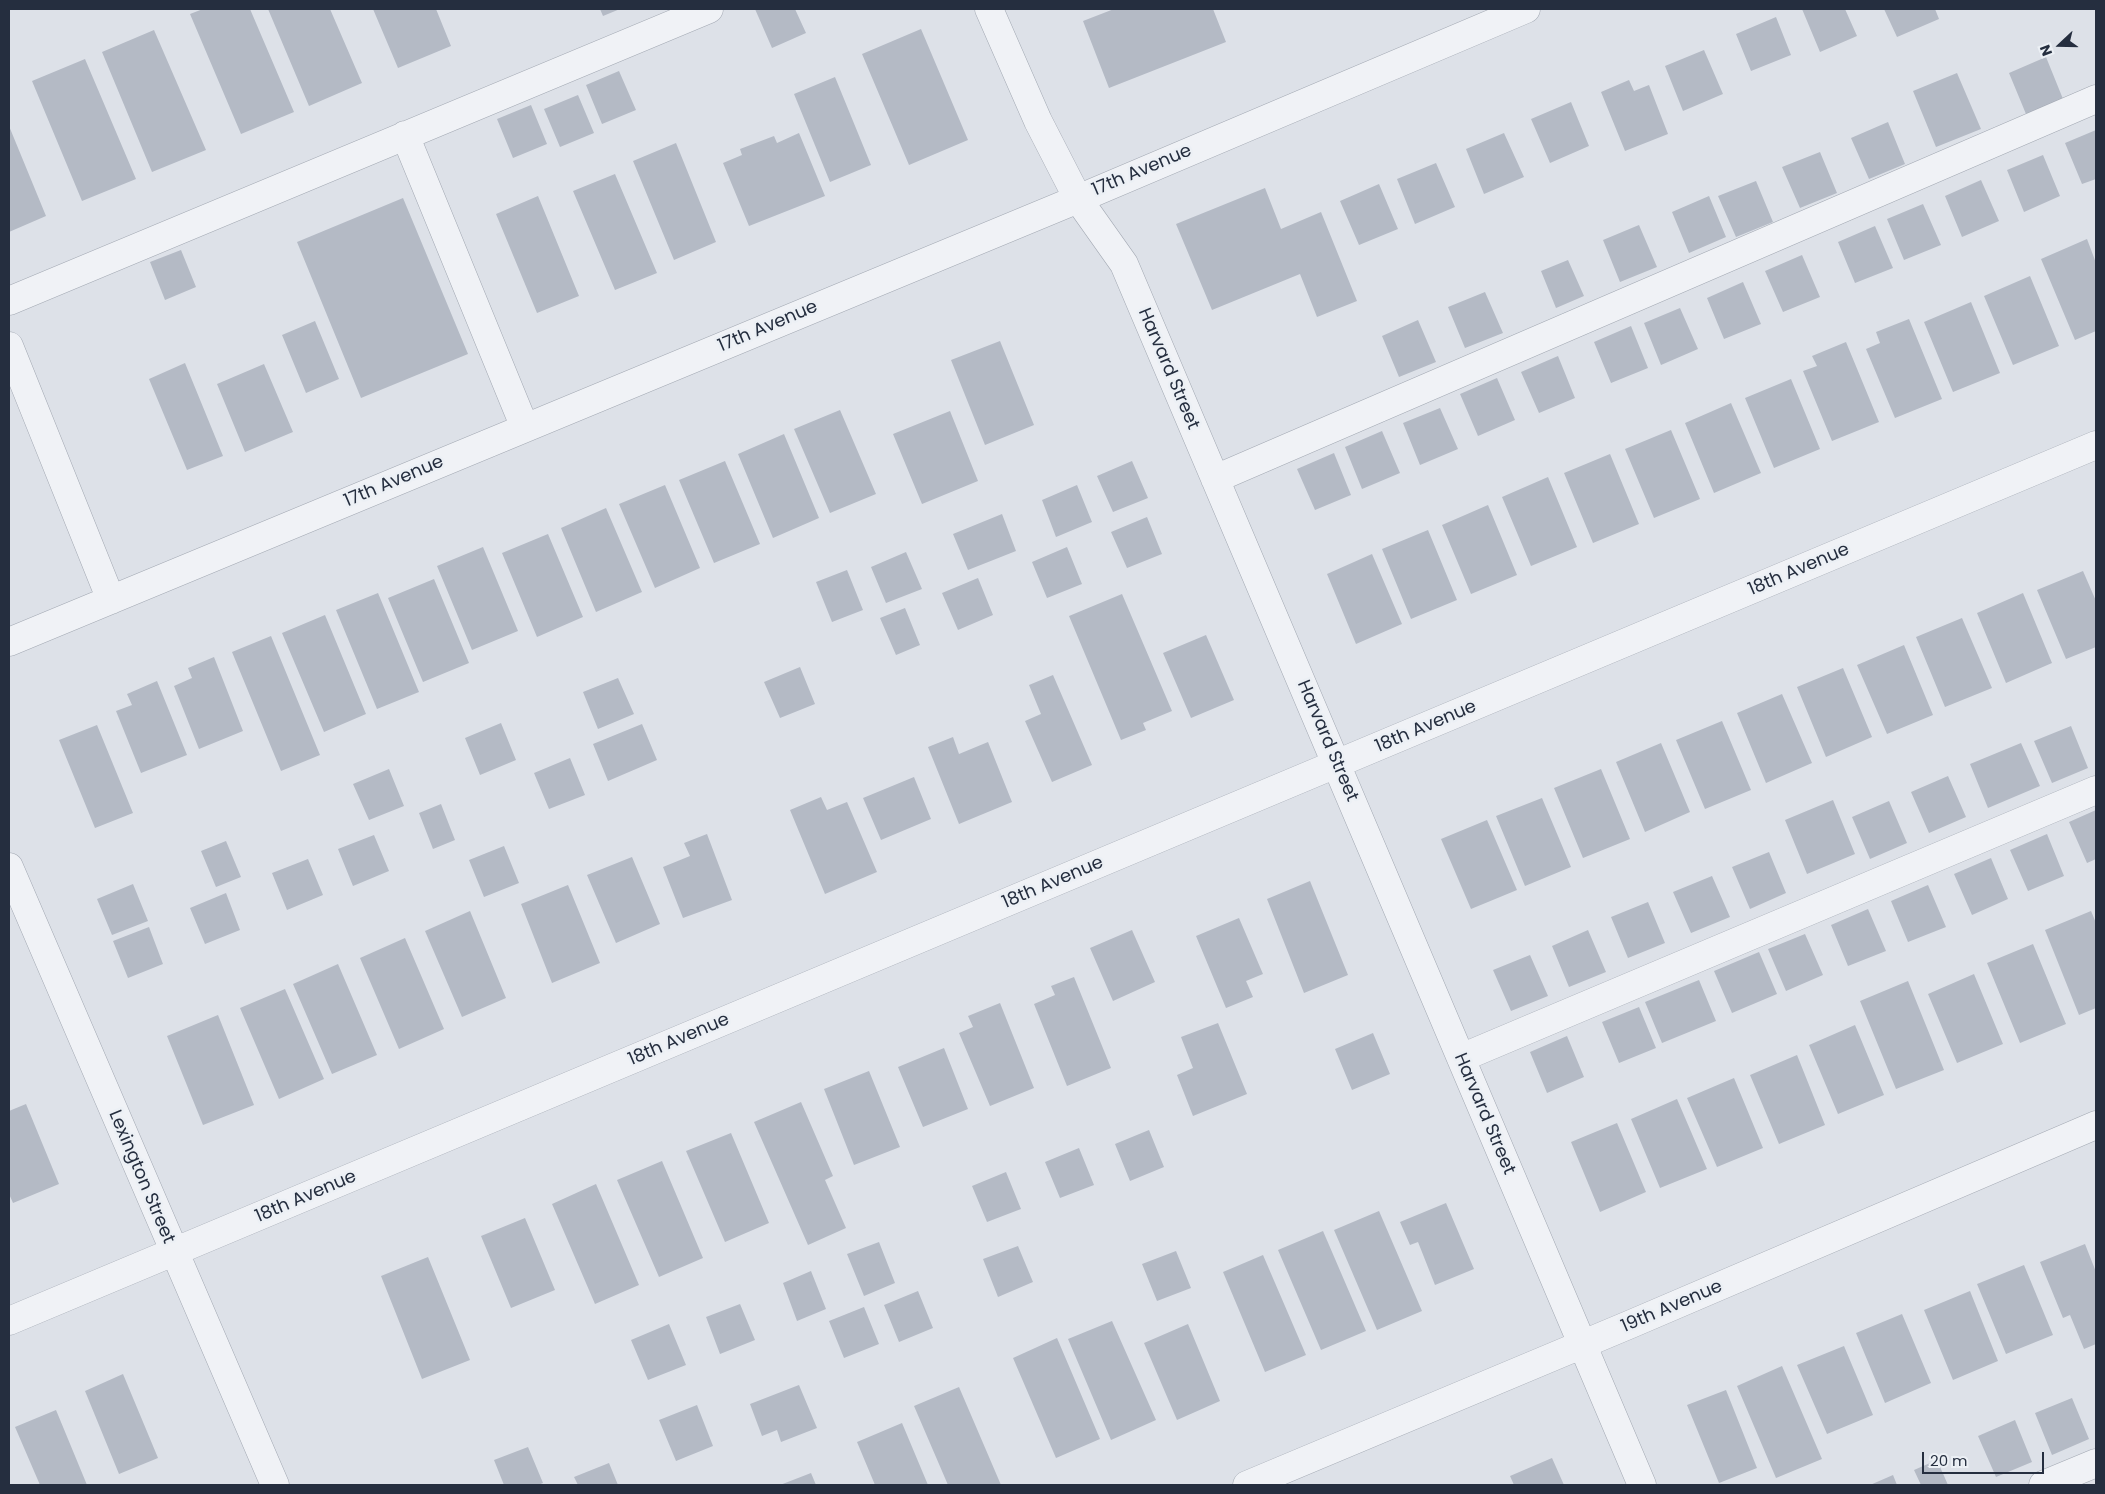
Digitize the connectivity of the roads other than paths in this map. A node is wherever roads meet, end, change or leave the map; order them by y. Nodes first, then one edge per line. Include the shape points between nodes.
1 (709, 9) edge
2 (990, 9) edge
3 (1526, 9) edge
4 (2096, 99) edge
5 (405, 136) junction
6 (1078, 199) junction
7 (9, 301) edge
8 (9, 346) edge
9 (525, 428) junction
10 (2096, 445) edge
11 (1215, 479) junction
12 (111, 600) junction
13 (9, 642) edge
14 (1336, 765) junction
15 (2096, 790) edge
16 (9, 867) edge
17 (1460, 1058) junction
18 (2096, 1125) edge
19 (174, 1252) junction
20 (9, 1321) edge
21 (1582, 1344) junction
22 (2096, 1463) edge
23 (275, 1485) edge
24 (1247, 1485) edge
25 (1642, 1485) edge
26 (2043, 1485) edge

1 - 5 street
2 - 6 street, Harvard Street via 1038,122
3 - 6 street, 17th Avenue
4 - 11 street
5 - 7 street
5 - 9 street
6 - 9 street, 17th Avenue
6 - 11 street, Harvard Street via 1124,264
8 - 12 street
9 - 12 street, 17th Avenue
10 - 14 street, 18th Avenue
11 - 14 street, Harvard Street
12 - 13 street, 17th Avenue
14 - 17 street, Harvard Street
14 - 19 street, 18th Avenue
15 - 17 street
16 - 19 street, Lexington Street
17 - 21 street, Harvard Street
18 - 21 street, 19th Avenue
19 - 20 street, 18th Avenue
19 - 23 street, Lexington Street
21 - 24 street, 19th Avenue
21 - 25 street, Harvard Street
22 - 26 street

